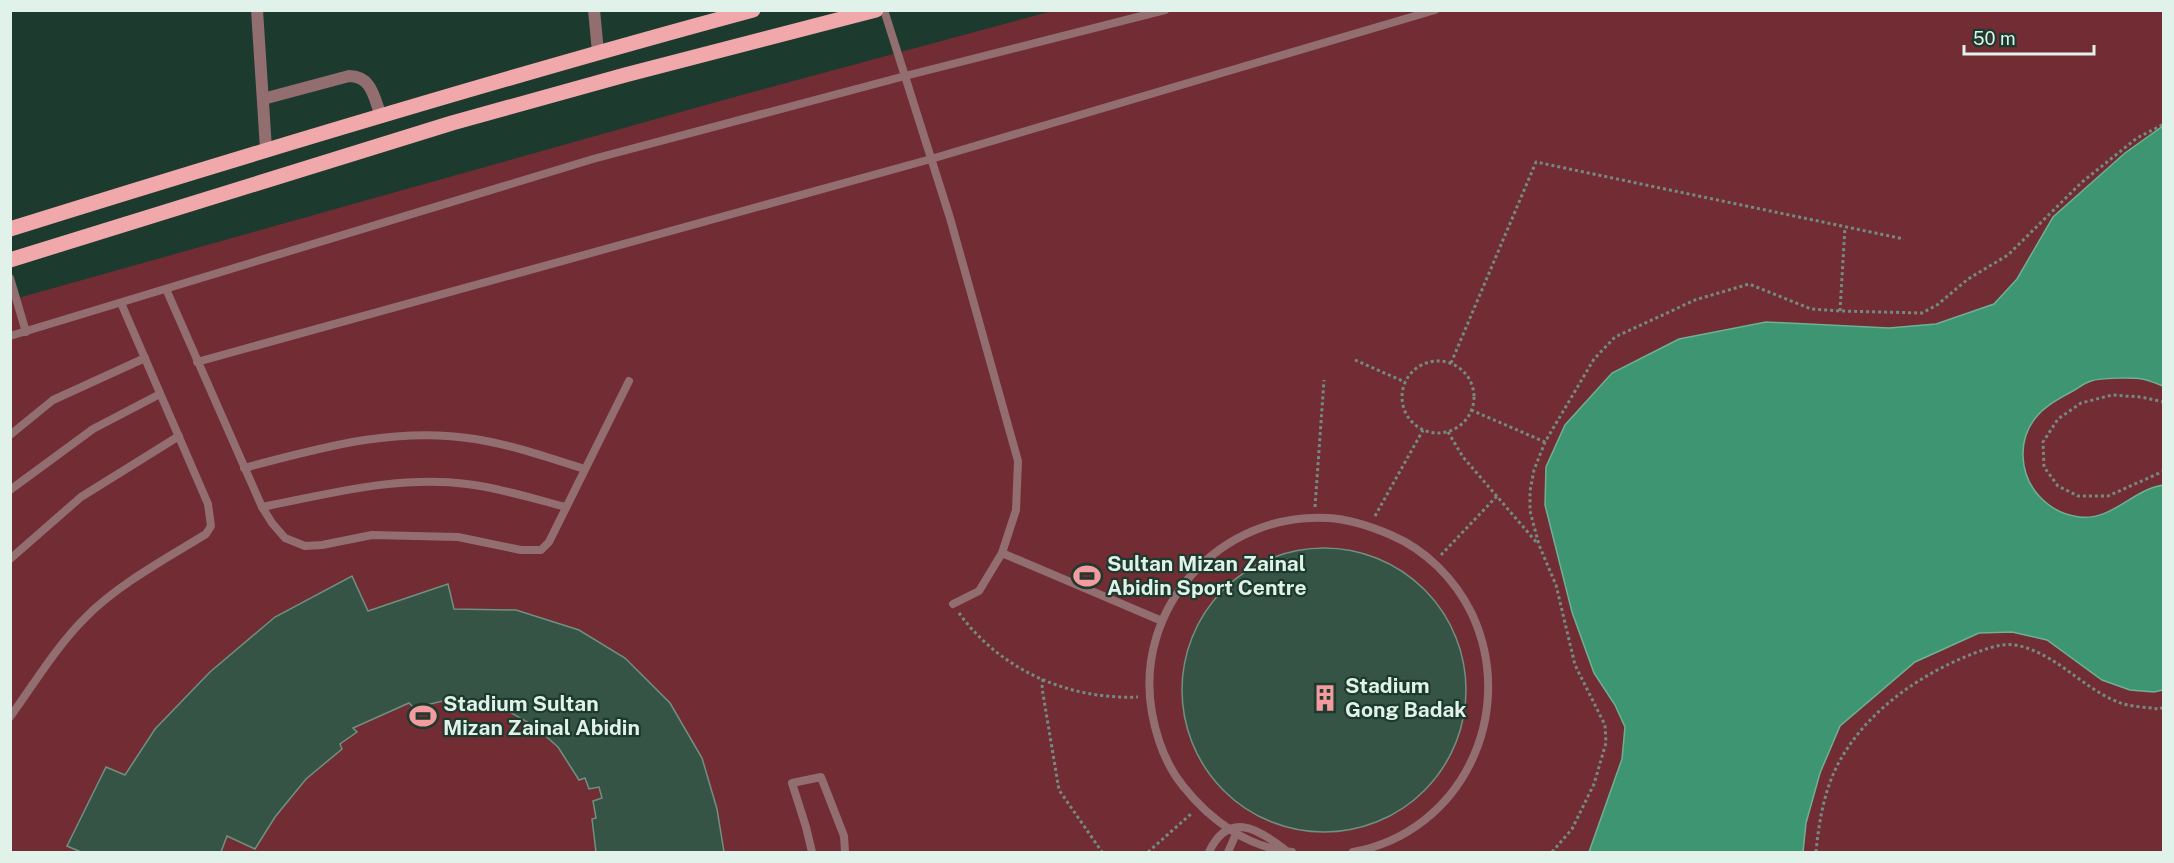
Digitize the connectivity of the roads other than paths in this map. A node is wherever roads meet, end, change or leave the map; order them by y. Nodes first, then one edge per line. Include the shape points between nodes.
1 (257, 10) edge
2 (594, 10) edge
3 (753, 10) edge
4 (876, 10) edge
5 (884, 10) edge
6 (1166, 10) edge
7 (1435, 10) edge
8 (598, 52) junction
9 (905, 76) junction
10 (263, 99) junction
11 (381, 116) junction
12 (266, 149) junction
13 (931, 159) junction
14 (10, 229) edge
15 (10, 260) edge
16 (10, 278) edge
17 (166, 289) junction
18 (121, 303) junction
19 (26, 332) junction
20 (10, 336) edge
21 (145, 358) junction
22 (197, 362) junction
23 (629, 381) dead end
24 (160, 394) junction
25 (10, 435) edge
26 (179, 436) junction
27 (244, 468) junction
28 (585, 469) junction
29 (10, 490) edge
30 (262, 507) junction
31 (566, 507) junction
32 (1002, 553) junction
33 (10, 559) edge
34 (953, 604) road end
35 (1162, 621) junction
36 (10, 717) edge
37 (1236, 834) junction
38 (1272, 851) edge
39 (812, 852) edge
40 (845, 852) edge
41 (1209, 852) edge
42 (1228, 852) edge
43 (1285, 852) edge
44 (1292, 852) edge
45 (1353, 852) edge

1 - 10 street
2 - 8 street
3 - 8 main road
4 - 15 main road via 452,123
5 - 9 lane
6 - 9 lane
7 - 13 lane
8 - 11 main road
9 - 13 lane
9 - 17 lane via 593,159
10 - 11 street via 357,76 368,84
10 - 12 street
11 - 12 main road
12 - 14 main road
13 - 22 lane
13 - 32 lane via 1018,461 1016,510
16 - 19 lane
17 - 18 lane
17 - 22 lane
18 - 19 lane
18 - 21 lane
19 - 20 lane
21 - 24 lane
21 - 25 lane via 53,400
22 - 27 lane
23 - 28 lane
24 - 26 lane
24 - 29 lane via 93,429
26 - 33 lane via 81,497
26 - 36 lane via 208,504 211,526 206,534 135,578 85,617
27 - 28 lane via 352,440 417,434 509,445
27 - 30 lane
28 - 31 lane
30 - 31 lane via 416,481 466,484
30 - 31 lane via 285,538 304,546 372,535 458,537 521,550 541,550
32 - 34 lane via 979,591
32 - 35 lane
35 - 37 lane via 1153,650 1149,696 1157,737 1174,774 1199,807
35 - 45 lane via 1190,576 1223,547 1262,527 1296,519 1342,519 1404,541 1434,563 1459,592 1477,625 1487,662 1488,700 1481,738 1461,780 1430,816 1398,837
37 - 38 lane
37 - 42 lane
38 - 44 lane
39 - 40 lane via 792,783 821,777 844,836
41 - 43 lane via 1219,835 1233,827 1271,839

